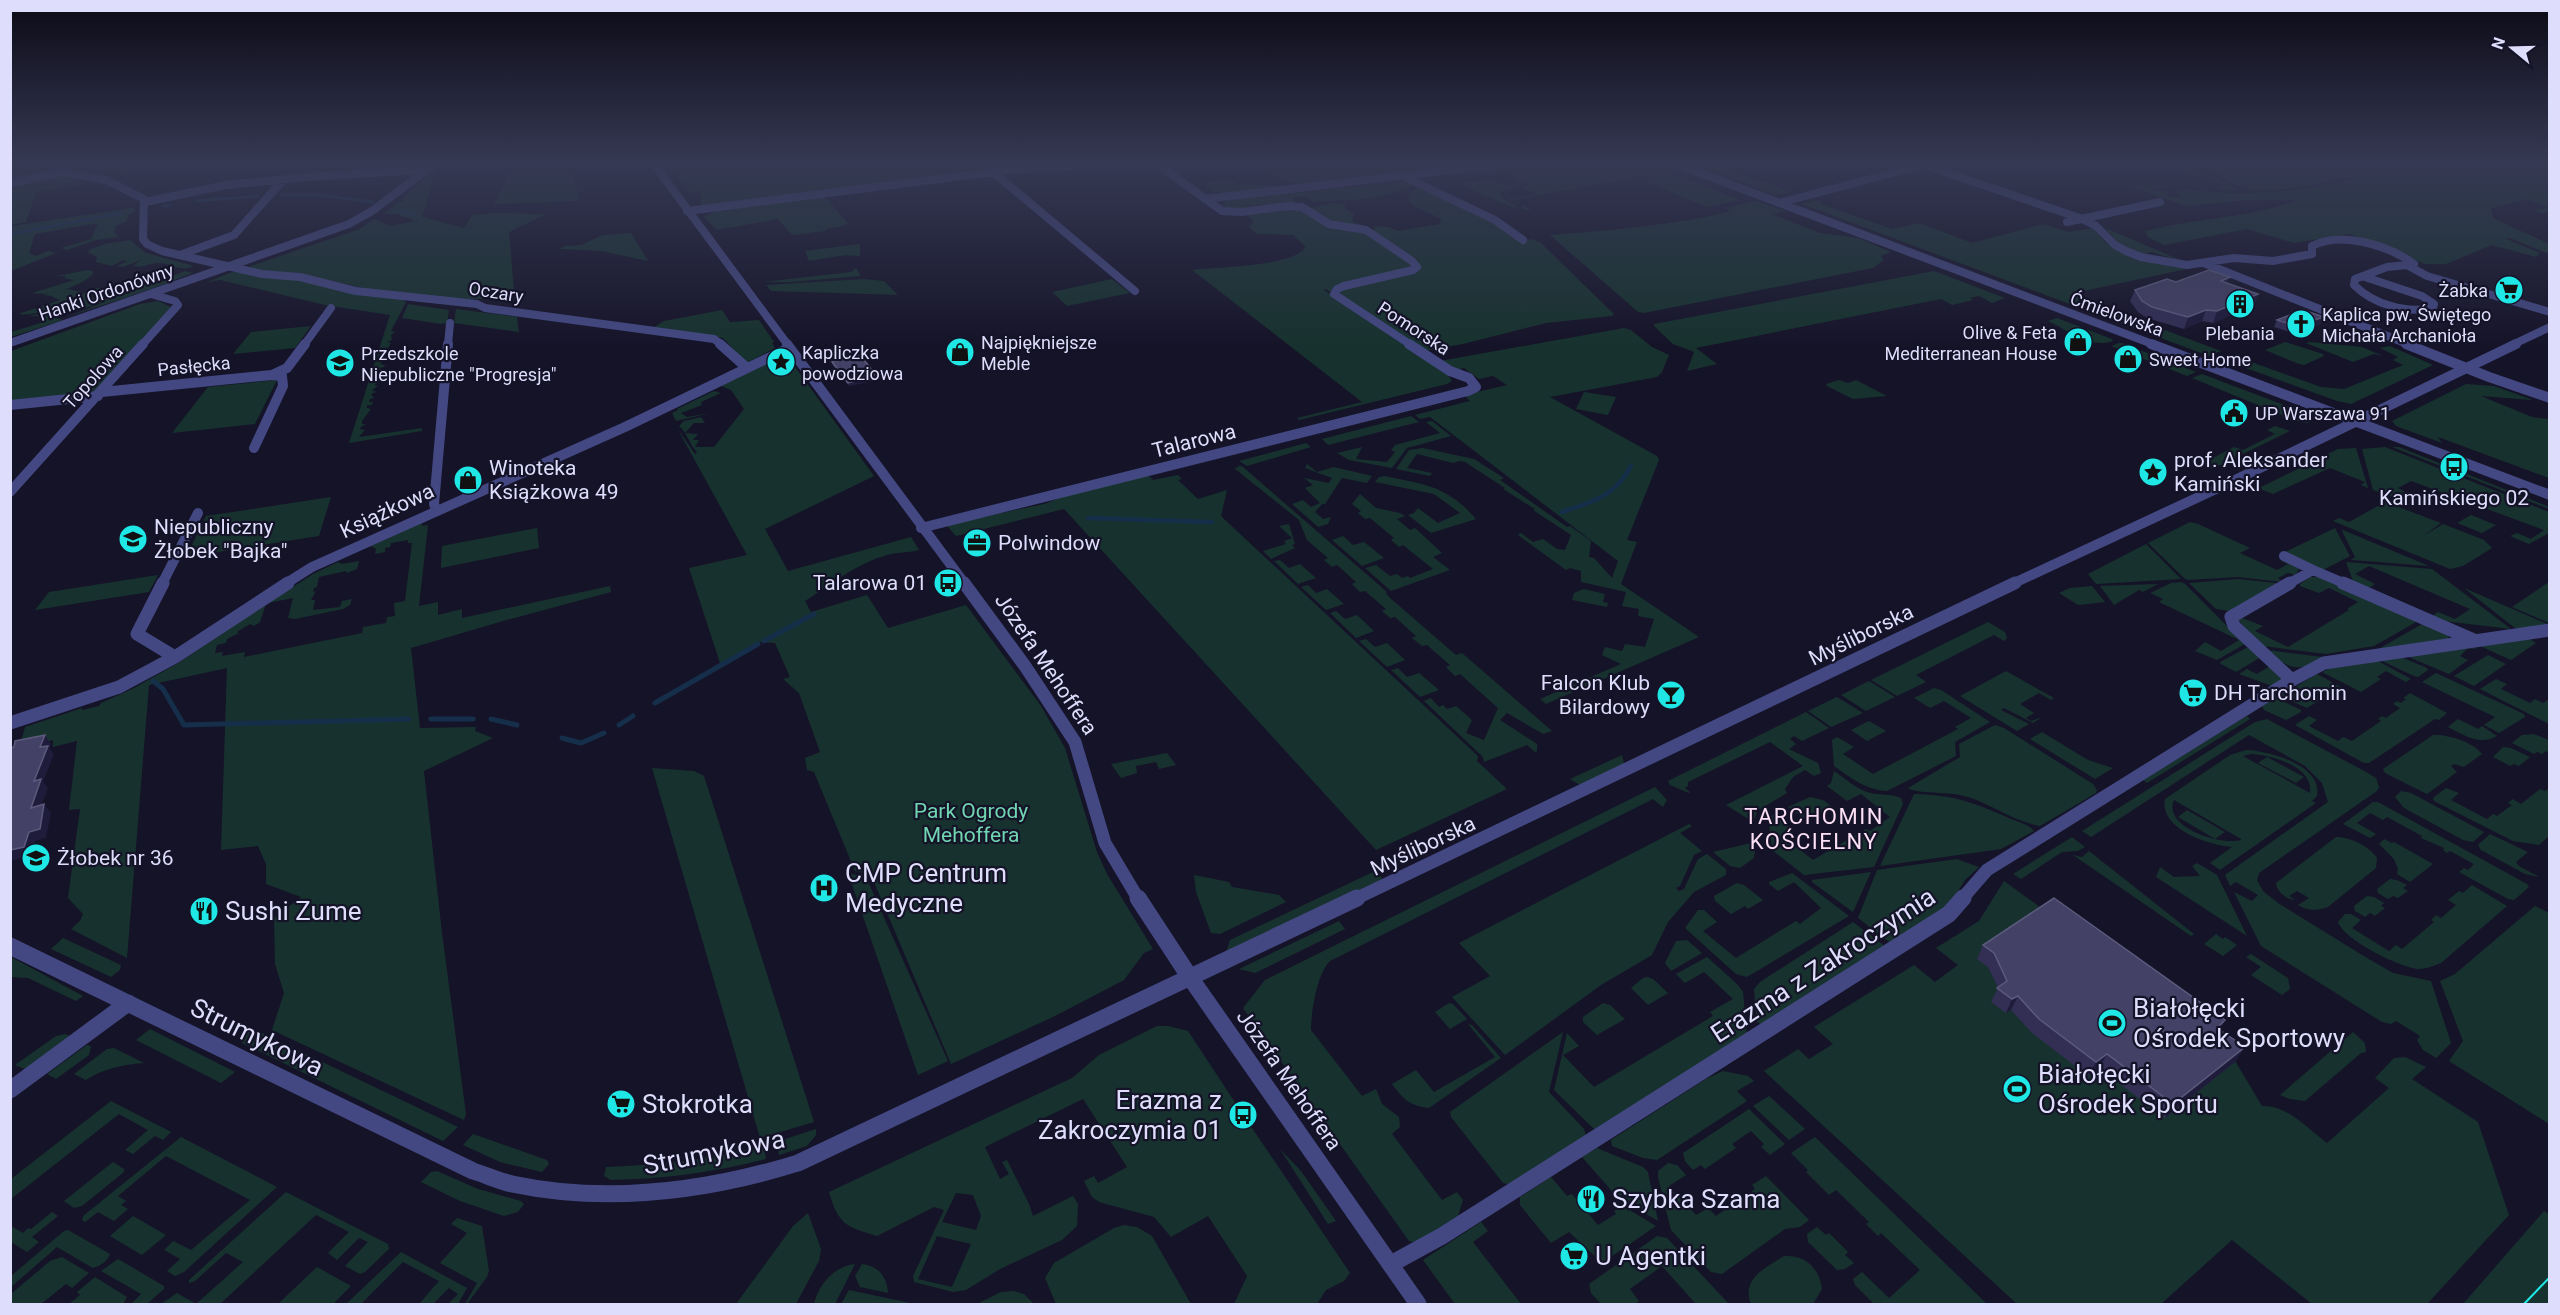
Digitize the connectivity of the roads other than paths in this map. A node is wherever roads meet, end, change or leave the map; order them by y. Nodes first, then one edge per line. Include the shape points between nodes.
1 (144, 224) edge
2 (246, 224) edge
3 (347, 224) edge
4 (697, 224) edge
5 (1055, 224) edge
6 (1331, 224) edge
7 (1501, 224) edge
8 (1835, 224) edge
9 (2094, 224) edge
10 (1524, 240) dead end
11 (180, 255) junction
12 (2202, 262) junction
13 (2407, 265) junction
14 (229, 267) junction
15 (2365, 277) junction
16 (1135, 291) dead end
17 (151, 294) junction
18 (331, 308) dead end
19 (2550, 312) edge
20 (450, 322) dead end
21 (2550, 327) edge
22 (10, 343) edge
23 (789, 348) junction
24 (2465, 367) junction
25 (747, 368) junction
26 (280, 373) junction
27 (1476, 387) joint
28 (100, 394) junction
29 (2550, 398) edge
30 (10, 405) edge
31 (2353, 421) junction
32 (254, 448) dead end
33 (10, 492) edge
34 (2550, 495) edge
35 (436, 510) junction
36 (198, 513) dead end
37 (921, 528) junction
38 (2284, 556) dead end
39 (2313, 570) junction
40 (2550, 630) edge
41 (2477, 642) junction
42 (175, 657) junction
43 (2292, 680) junction
44 (10, 723) edge
45 (10, 946) edge
46 (1189, 976) junction
47 (128, 1003) junction
48 (10, 1090) edge
49 (1391, 1264) junction
50 (1419, 1305) edge

1 - 11 street, Oczary via 143,239
2 - 11 street via 223,240
3 - 14 street, Hanki Ordonówny
4 - 23 street, Józefa Mehoffera
5 - 16 street
6 - 27 street, Pomorska via 1366,230 1417,267 1341,287 1334,294 1450,371 1465,375
7 - 10 street
8 - 31 street, Ćmielowska
9 - 12 street via 2115,245 2141,257 2187,265
11 - 14 street, Oczary
12 - 13 street via 2234,258 2273,261 2312,254 2316,242 2335,240 2371,245 2414,264
12 - 24 street
13 - 15 street via 2386,267
13 - 19 street via 2427,276
14 - 17 street, Hanki Ordonówny
14 - 25 street, Oczary via 384,295 477,304 714,339
15 - 15 street via 2422,296 2434,304 2433,308 2401,308 2369,297 2354,285 2355,279
17 - 22 street, Hanki Ordonówny
17 - 28 street, Topolowa via 178,305
18 - 26 street
20 - 35 street
21 - 24 street, Myśliborska
23 - 25 street, Książkowa
23 - 37 street, Józefa Mehoffera
24 - 29 street
24 - 31 street, Myśliborska
25 - 35 street, Książkowa
26 - 28 street, Pasłęcka
26 - 32 street via 283,386
27 - 37 street, Talarowa
28 - 30 street, Pasłęcka
28 - 33 street, Topolowa
31 - 34 street, Ćmielowska
31 - 46 street, Myśliborska via 1438,861
35 - 42 street, Książkowa via 312,567
36 - 42 street via 137,634
37 - 46 street, Józefa Mehoffera via 1025,666 1075,742 1105,843
38 - 39 street
39 - 41 street
39 - 43 street via 2231,617 2234,626
40 - 41 street, Erazma z Zakroczymia
41 - 43 street, Erazma z Zakroczymia via 2324,663
42 - 44 street, Książkowa via 119,687
43 - 49 street, Erazma z Zakroczymia via 1987,870 1949,914 1442,1236
45 - 47 street, Strumykowa
46 - 47 street, Strumykowa via 798,1163 658,1193 561,1191 512,1184 473,1171
46 - 49 street, Józefa Mehoffera
47 - 48 street
49 - 50 street, Józefa Mehoffera

